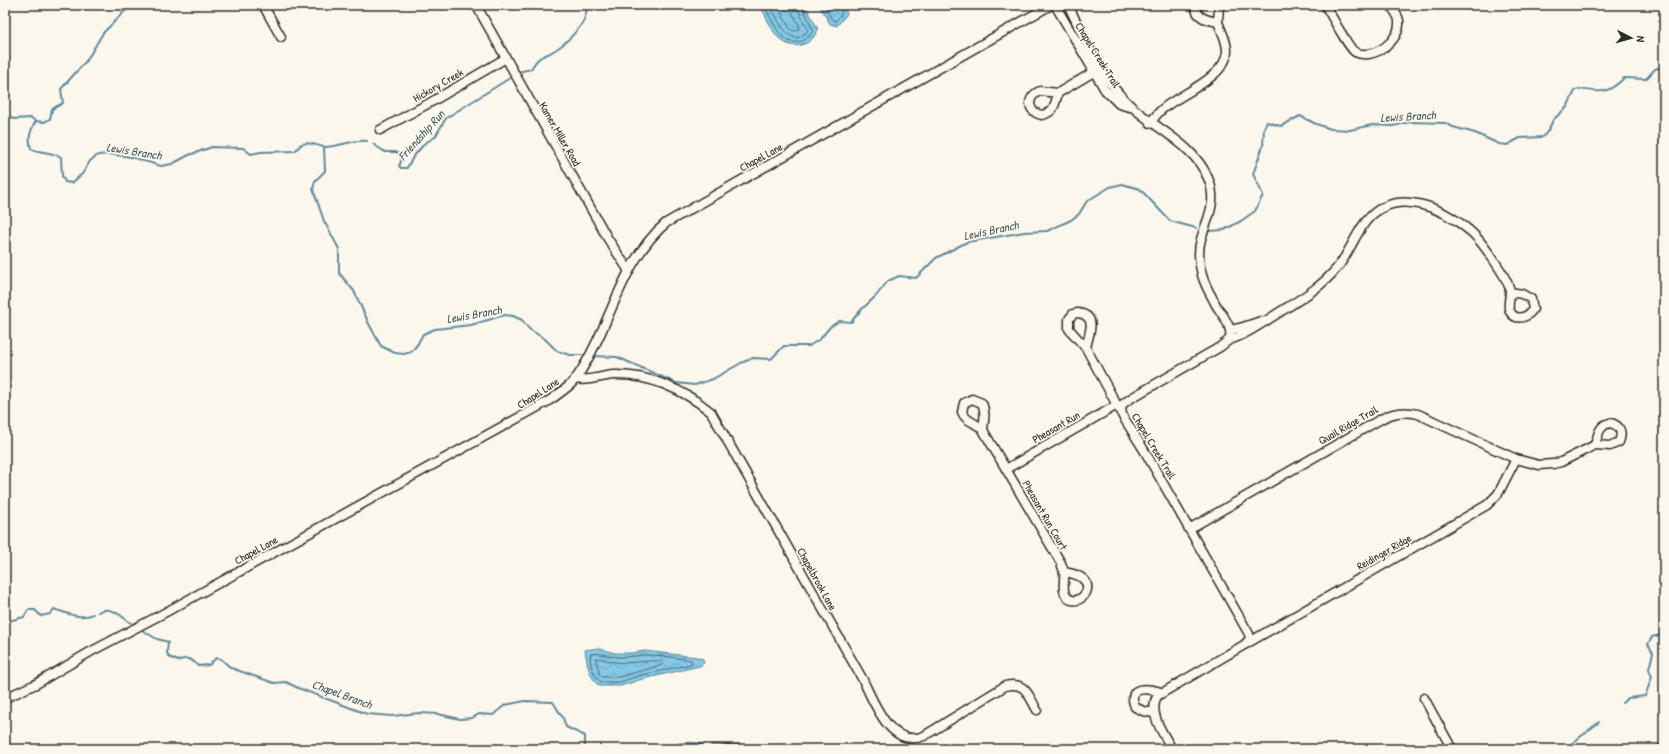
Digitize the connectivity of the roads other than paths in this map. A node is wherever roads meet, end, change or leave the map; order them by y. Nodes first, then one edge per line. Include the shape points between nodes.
1 (263, 5) edge
2 (476, 5) edge
3 (1051, 5) edge
4 (1055, 5) edge
5 (1068, 5) edge
6 (1195, 5) edge
7 (1219, 5) edge
8 (1325, 5) edge
9 (1391, 5) edge
10 (1218, 22) junction
11 (281, 37) dead end
12 (506, 58) junction
13 (1098, 70) junction
14 (1058, 93) dead end
15 (1150, 123) junction
16 (380, 130) dead end
17 (629, 271) junction
18 (1510, 292) dead end
19 (1269, 319) junction
20 (1230, 330) junction
21 (1229, 340) junction
22 (1086, 348) dead end
23 (575, 379) junction
24 (1117, 405) junction
25 (1122, 416) junction
26 (983, 430) dead end
27 (1594, 445) dead end
28 (1516, 458) junction
29 (1006, 469) junction
30 (1189, 529) junction
31 (1064, 572) dead end
32 (1244, 645) junction
33 (1161, 692) junction
34 (5, 698) edge
35 (1424, 698) dead end
36 (1037, 710) dead end
37 (1154, 713) junction
38 (1172, 749) edge
39 (1452, 749) edge

1 - 11 street
2 - 12 street, Kamer Miller Road
3 - 17 street, Chapel Lane via 666,223 646,243
4 - 13 street, Chapel Creek Trail
5 - 13 street, Chapel Creek Trail
6 - 10 street via 1201,17
7 - 10 street
8 - 9 street via 1354,51 1365,55 1378,52 1393,39 1400,20
10 - 15 street via 1227,46 1223,65 1215,74 1164,108
12 - 16 street, Hickory Creek
12 - 17 street, Kamer Miller Road via 605,234
13 - 14 street
13 - 15 street, Chapel Creek Trail via 1132,108
15 - 20 street, Chapel Creek Trail via 1187,149 1208,177 1213,201 1201,239 1200,265 1208,290
17 - 23 street, Chapel Lane via 592,351
18 - 19 street via 1487,250 1459,221 1442,211 1424,205 1397,203 1381,208 1368,219 1342,261 1324,282
19 - 20 street
19 - 21 street via 1247,333
20 - 21 street
21 - 25 street, Chapel Creek Trail via 1128,400 1121,407
22 - 24 street
23 - 34 street, Chapel Lane via 560,393 533,410 36,684
23 - 36 street, Chapelbrook Lane via 587,381 612,375 641,376 683,394 711,412 876,707 890,728 901,736 913,739 924,736 1005,686 1013,684 1023,688
24 - 25 street
24 - 29 street, Pheasant Run
25 - 30 street, Chapel Creek Trail
26 - 29 street, Pheasant Run Court
27 - 28 street, Quail Ridge Trail via 1553,464 1539,465
28 - 30 street, Quail Ridge Trail via 1418,414 1395,413
28 - 32 street, Reidinger Ridge via 1498,494 1487,505
29 - 31 street, Pheasant Run Court
30 - 32 street, Chapel Creek Trail via 1247,629 1250,638
32 - 33 street
33 - 37 street via 1155,700
33 - 37 street via 1141,688 1133,697 1135,707
35 - 39 street
37 - 38 street

